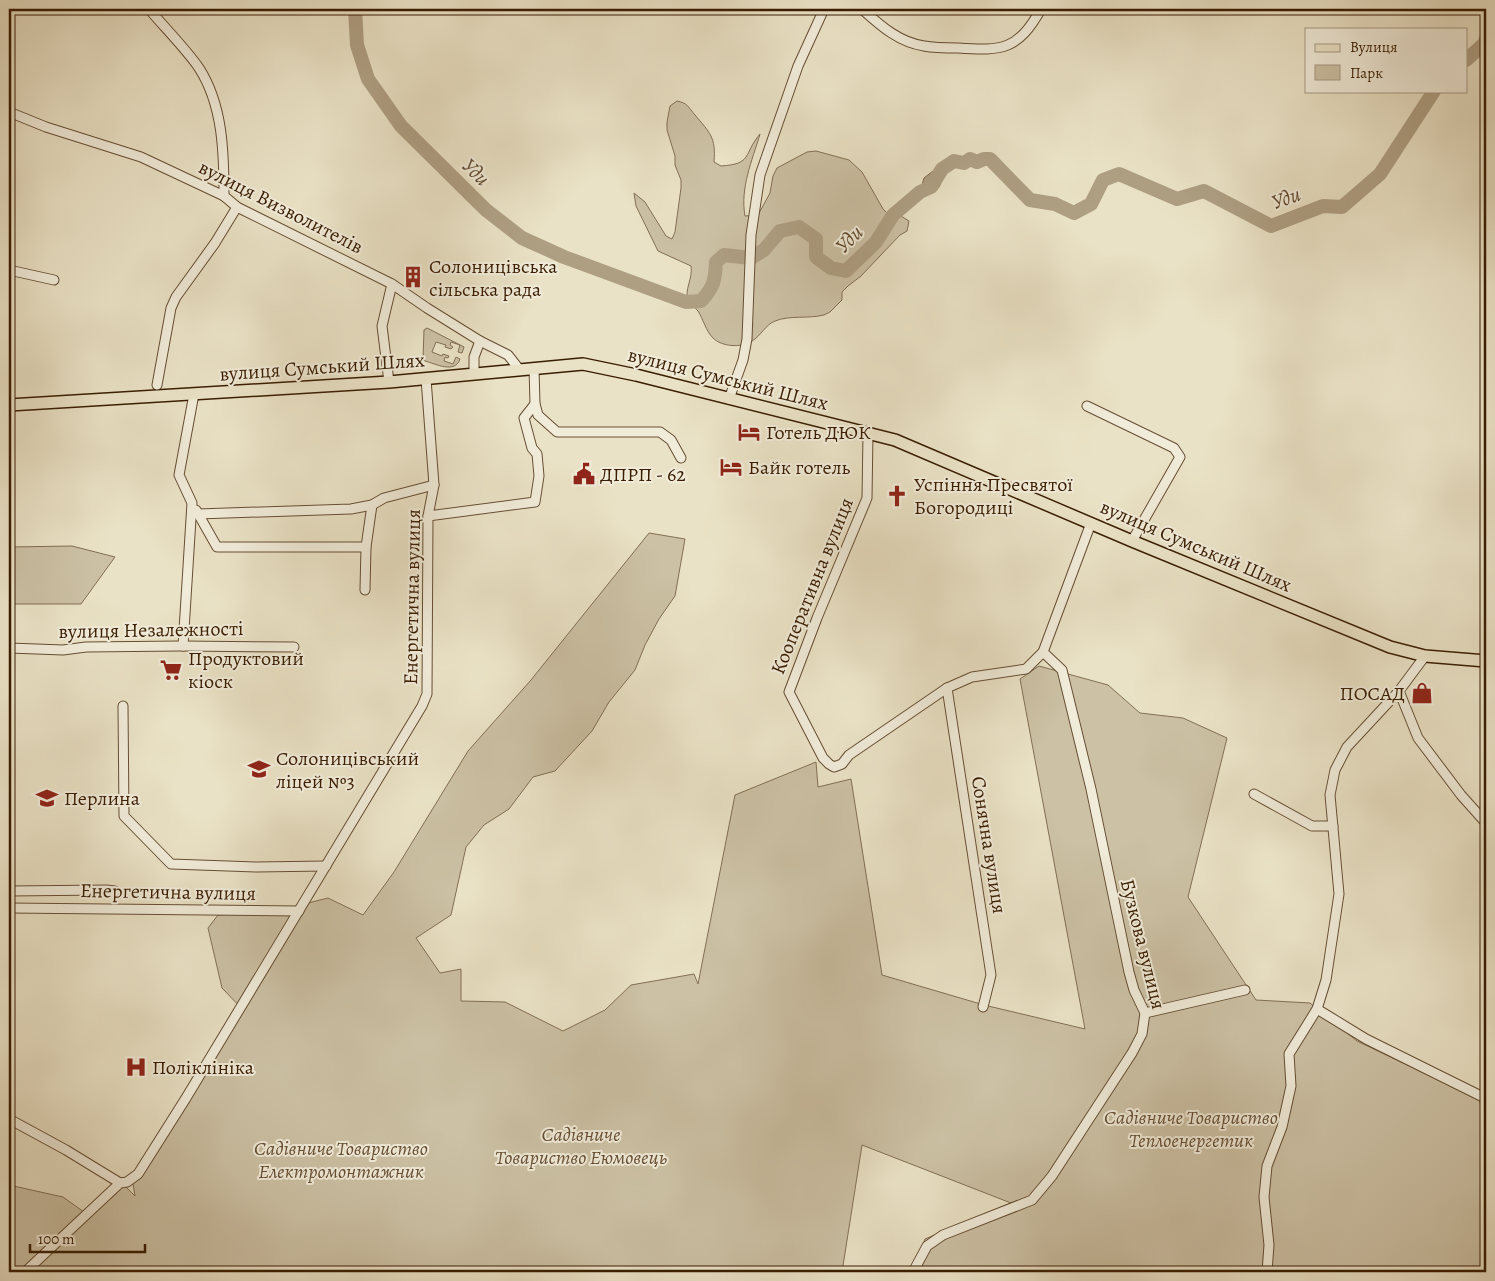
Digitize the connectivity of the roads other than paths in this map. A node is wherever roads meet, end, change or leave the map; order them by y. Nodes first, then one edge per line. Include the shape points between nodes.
1 (149, 9) edge
2 (824, 9) edge
3 (862, 9) edge
4 (1041, 9) edge
5 (9, 112) edge
6 (224, 196) junction
7 (237, 207) junction
8 (9, 270) edge
9 (54, 280) dead end
10 (392, 284) junction
11 (480, 341) junction
12 (534, 368) junction
13 (519, 369) junction
14 (474, 374) junction
15 (426, 378) junction
16 (388, 382) junction
17 (157, 385) dead end
18 (194, 394) junction
19 (729, 399) junction
20 (536, 404) junction
21 (9, 405) edge
22 (1087, 406) dead end
23 (868, 433) junction
24 (681, 458) dead end
25 (434, 485) junction
26 (192, 503) junction
27 (372, 505) junction
28 (198, 514) junction
29 (428, 516) junction
30 (1091, 524) junction
31 (1132, 541) junction
32 (366, 547) junction
33 (365, 590) dead end
34 (183, 646) junction
35 (294, 647) dead end
36 (9, 648) edge
37 (1043, 652) junction
38 (1426, 656) junction
39 (1486, 661) edge
40 (947, 688) junction
41 (1398, 691) junction
42 (123, 706) dead end
43 (1254, 794) dead end
44 (1486, 823) edge
45 (1333, 826) junction
46 (326, 866) junction
47 (9, 891) edge
48 (115, 891) dead end
49 (9, 908) edge
50 (299, 911) junction
51 (1244, 990) dead end
52 (983, 1007) dead end
53 (1317, 1009) junction
54 (1145, 1013) junction
55 (1486, 1113) edge
56 (9, 1119) edge
57 (120, 1183) junction
58 (25, 1272) edge
59 (914, 1272) edge
60 (1267, 1272) edge

1 - 6 street via 199,68 211,95 224,154
2 - 19 street via 798,66 760,175 751,235 746,348
3 - 4 street via 882,27 909,42 986,50 1014,42 1033,23
5 - 6 street, вулиця Визволителів via 141,157
6 - 7 street, вулиця Визволителів
7 - 10 street, вулиця Визволителів
7 - 17 street via 173,302
8 - 9 street
10 - 11 street, вулиця Визволителів
10 - 16 street via 382,326
11 - 13 street, вулиця Визволителів via 508,355
11 - 14 street via 474,356
12 - 13 main road, вулиця Сумський Шлях
12 - 19 main road, вулиця Сумський Шлях via 583,364
12 - 20 street
13 - 14 main road, вулиця Сумський Шлях
14 - 15 main road, вулиця Сумський Шлях
15 - 16 main road, вулиця Сумський Шлях
15 - 25 street, Енергетична вулиця
16 - 18 main road, вулиця Сумський Шлях
18 - 21 main road, вулиця Сумський Шлях
18 - 26 street via 179,475
19 - 23 main road, вулиця Сумський Шлях
20 - 24 street via 538,416 557,432 660,432 671,440
20 - 29 street via 524,418 532,448 537,454 539,476 535,502
22 - 31 street via 1174,448 1180,457
23 - 30 main road, вулиця Сумський Шлях via 896,440
23 - 40 street, Кооперативна вулиця via 867,498 789,692 823,758 834,766 842,764 849,755
25 - 27 street via 384,498
25 - 29 street, Енергетична вулиця
26 - 28 street
26 - 34 street
27 - 28 street via 351,509
27 - 32 street
28 - 32 street via 217,547
29 - 46 street, Енергетична вулиця via 427,694
30 - 31 main road, вулиця Сумський Шлях
30 - 37 street
31 - 38 main road, вулиця Сумський Шлях via 1390,647
32 - 33 street
34 - 35 street, вулиця Незалежності
34 - 36 street, вулиця Незалежності via 63,650
37 - 40 street via 1026,669 972,677
37 - 54 street, Бузкова вулиця via 1062,670 1091,789 1129,972
38 - 39 main road, вулиця Сумський Шлях
38 - 41 street
40 - 52 street, Сонячна вулиця via 991,975
41 - 44 street via 1418,738
41 - 45 street via 1347,747 1336,770 1330,795
42 - 46 street via 124,816 171,864
43 - 45 street via 1312,826
45 - 53 street via 1339,894 1326,980
46 - 50 street, Енергетична вулиця
47 - 48 street
49 - 50 street, Енергетична вулиця
50 - 57 street via 138,1174
51 - 54 street
53 - 55 street via 1366,1040 1485,1098
53 - 60 street via 1289,1054 1291,1086 1282,1127 1267,1166 1264,1197 1269,1245
54 - 59 street, Бузкова вулиця via 1142,1034 1132,1053 1052,1176 1032,1200 942,1235 927,1246
56 - 57 street
57 - 58 street

